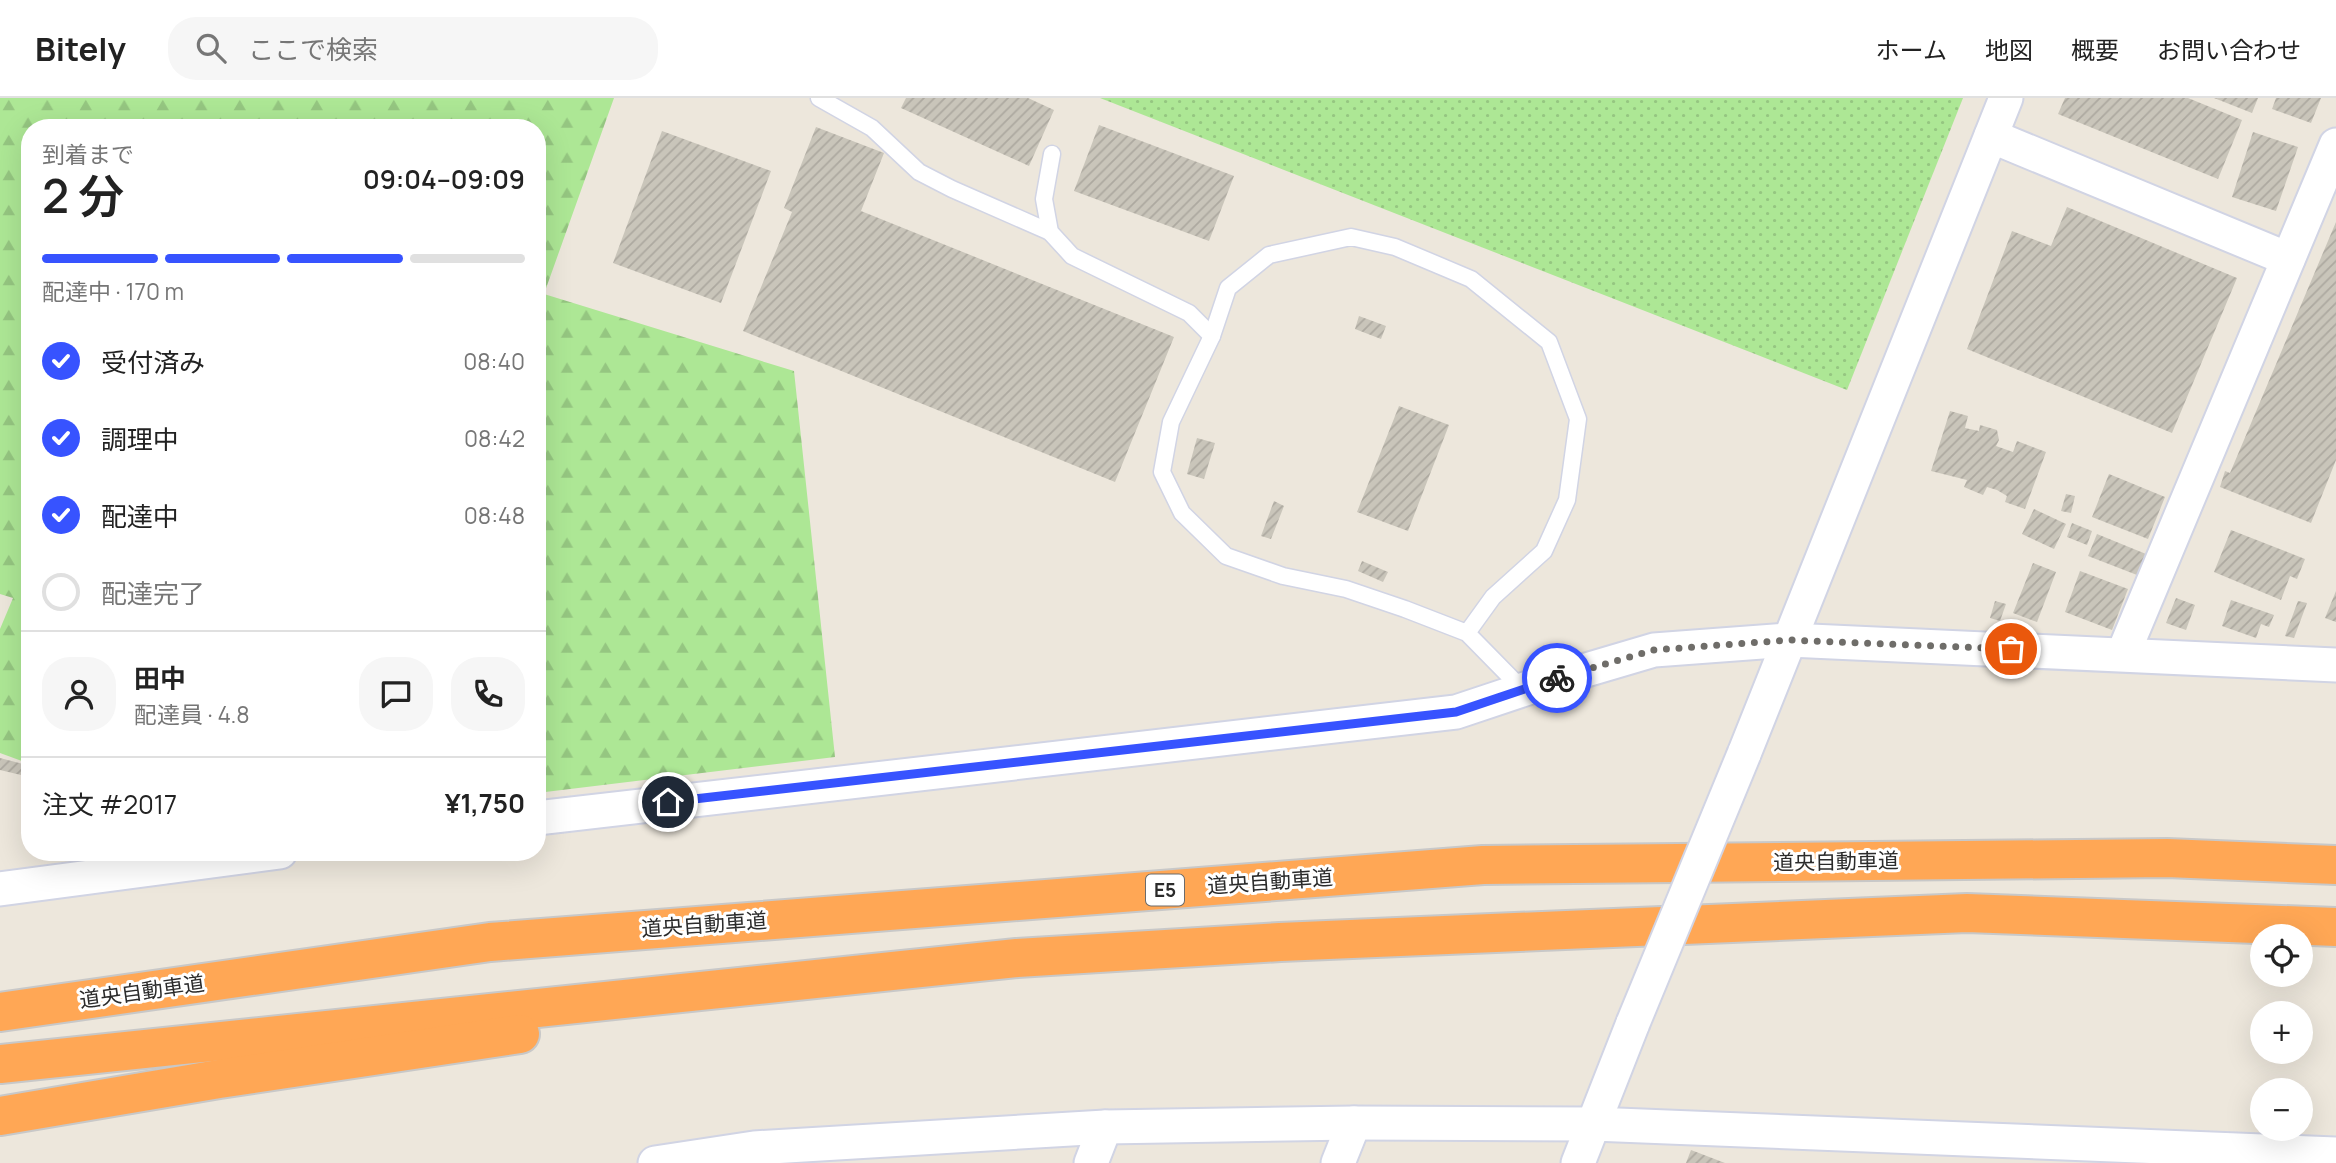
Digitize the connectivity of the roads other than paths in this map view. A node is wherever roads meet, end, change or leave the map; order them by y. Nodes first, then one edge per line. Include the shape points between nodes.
1 (819, 98) edge
2 (2006, 98) edge
3 (1991, 136) junction
4 (2336, 145) edge
5 (1052, 154) dead end
6 (1050, 232) junction
7 (2288, 260) junction
8 (1212, 336) junction
9 (1467, 634) junction
10 (1789, 640) junction
11 (2123, 654) junction
12 (2336, 665) edge
13 (1523, 690) junction
14 (546, 817) edge
15 (212, 861) edge
16 (2336, 865) edge
17 (0, 889) edge
18 (2336, 927) edge
19 (1017, 958) junction
20 (0, 1012) edge
21 (0, 1064) edge
22 (0, 1116) edge
23 (1354, 1123) junction
24 (1593, 1124) junction
25 (1105, 1127) junction
26 (1931, 1150) edge
27 (858, 1152) edge
28 (2336, 1154) edge
29 (2197, 1156) edge
30 (655, 1163) edge
31 (1091, 1163) edge
32 (1338, 1163) edge
33 (1578, 1163) edge

1 - 6 lane via 872,128 919,172
2 - 3 street
3 - 7 street
3 - 10 street
4 - 7 street
5 - 6 lane via 1044,199
6 - 8 lane via 1072,256 1189,313
7 - 11 street
8 - 9 lane via 1171,422 1163,472 1182,513 1226,556 1283,576 1346,589
8 - 9 lane via 1228,288 1269,255 1350,237 1395,247 1471,279 1549,342 1578,419 1567,500 1544,551 1493,597
9 - 13 lane
10 - 11 street
10 - 13 street via 1654,650
10 - 24 street, bridge
11 - 12 street
13 - 14 street via 1456,712
15 - 17 street
16 - 20 highway, 道央自動車道 / E5 via 2167,858 1483,865 490,942
18 - 19 highway via 1967,913 1280,942
19 - 21 highway
19 - 22 highway
23 - 24 street
23 - 25 street
23 - 32 street
24 - 26 street
24 - 33 street
25 - 27 street
25 - 31 street
26 - 29 street
27 - 30 street via 754,1149
28 - 29 street

